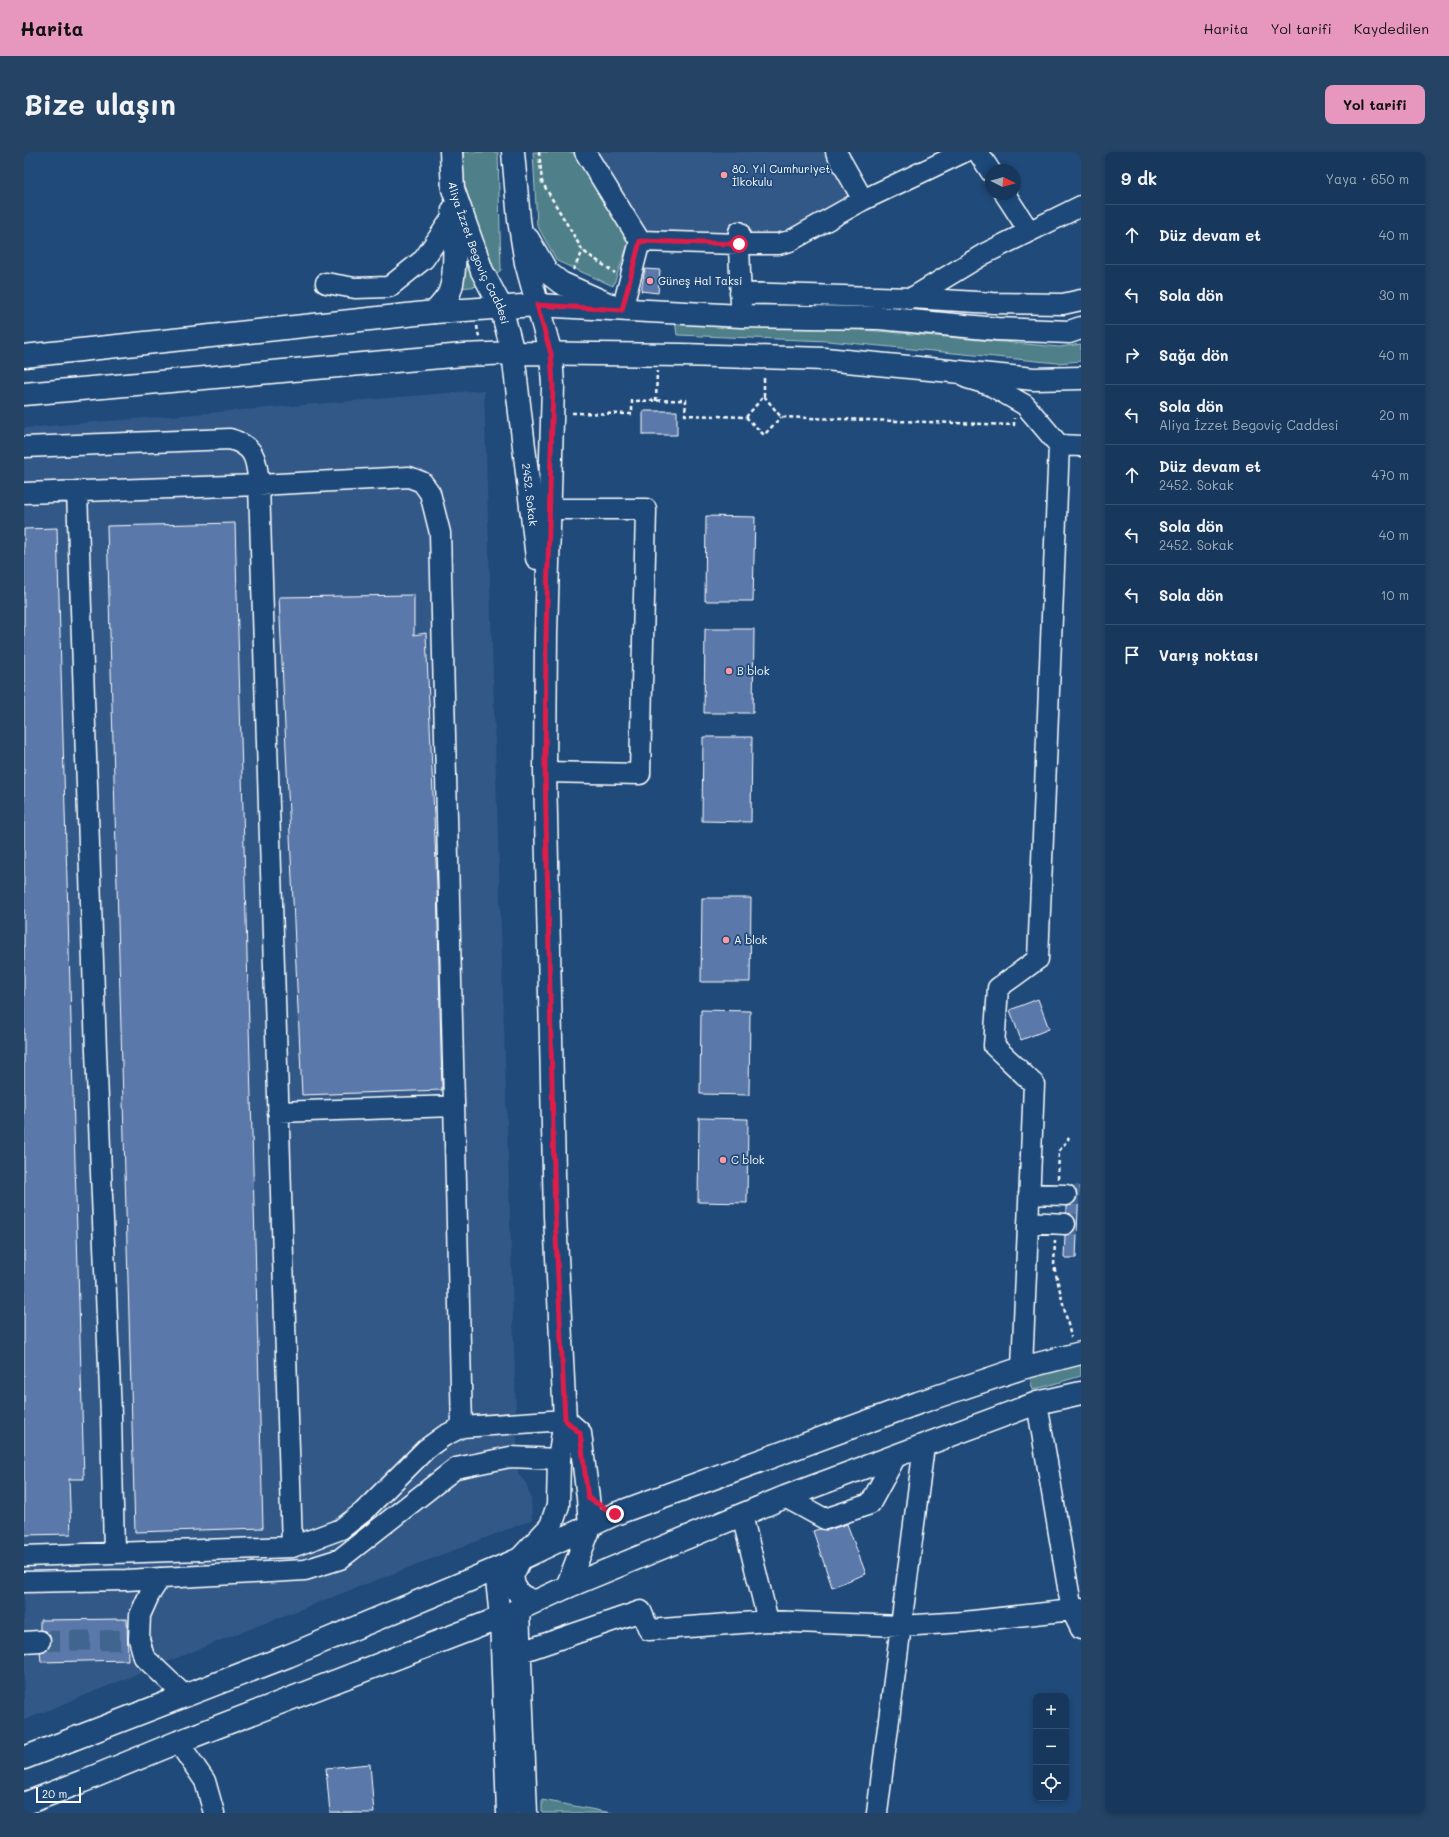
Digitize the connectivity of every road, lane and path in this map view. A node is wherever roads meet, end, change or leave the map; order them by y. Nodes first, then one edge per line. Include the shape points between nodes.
1 (451, 152) edge
2 (513, 152) edge
3 (539, 152) edge
4 (585, 152) edge
5 (836, 152) edge
6 (964, 152) edge
7 (978, 152) edge
8 (986, 164) edge
9 (453, 189) junction
10 (863, 200) junction
11 (1009, 200) edge
12 (1081, 206) edge
13 (454, 215) junction
14 (519, 220) junction
15 (1029, 231) junction
16 (739, 238) junction
17 (640, 241) junction
18 (326, 283) dead end
19 (630, 283) junction
20 (740, 293) junction
21 (911, 298) junction
22 (1081, 300) edge
23 (537, 305) junction
24 (501, 307) junction
25 (473, 310) junction
26 (622, 310) junction
27 (435, 312) junction
28 (741, 316) junction
29 (879, 318) junction
30 (1081, 328) edge
31 (513, 354) junction
32 (551, 354) junction
33 (484, 355) junction
34 (24, 356) edge
35 (938, 368) junction
36 (657, 369) dead end
37 (765, 370) dead end
38 (1081, 378) edge
39 (24, 394) edge
40 (764, 396) junction
41 (656, 401) junction
42 (572, 413) dead end
43 (746, 417) junction
44 (781, 417) junction
45 (1014, 417) dead end
46 (1059, 445) junction
47 (1081, 446) edge
48 (24, 447) edge
49 (259, 485) junction
50 (77, 491) junction
51 (24, 493) edge
52 (550, 509) junction
53 (546, 635) junction
54 (545, 772) junction
55 (454, 1106) junction
56 (278, 1112) junction
57 (1029, 1194) junction
58 (1075, 1195) tunnel mouth
59 (1028, 1222) junction
60 (1075, 1224) tunnel mouth
61 (1081, 1353) edge
62 (1022, 1368) junction
63 (1081, 1393) edge
64 (1037, 1403) junction
65 (565, 1420) junction
66 (462, 1427) junction
67 (924, 1446) junction
68 (896, 1456) junction
69 (559, 1459) junction
70 (785, 1497) junction
71 (588, 1498) junction
72 (615, 1514) junction
73 (742, 1515) junction
74 (590, 1527) junction
75 (292, 1547) junction
76 (114, 1553) junction
77 (24, 1556) edge
78 (520, 1559) junction
79 (495, 1570) junction
80 (160, 1578) junction
81 (24, 1582) edge
82 (567, 1587) junction
83 (518, 1610) junction
84 (1076, 1610) edge
85 (768, 1621) junction
86 (901, 1626) junction
87 (1081, 1629) edge
88 (521, 1652) junction
89 (185, 1696) junction
90 (178, 1742) junction
91 (24, 1758) edge
92 (24, 1804) edge
93 (214, 1813) edge
94 (507, 1813) edge
95 (527, 1813) edge
96 (877, 1813) edge

1 - 9 main road, Aliya İzzet Begoviç Caddesi
2 - 14 main road
3 - 19 path via 542,182 583,251
4 - 17 street
5 - 10 street
6 - 10 street
7 - 8 street
9 - 13 main road
9 - 24 main road, Aliya İzzet Begoviç Caddesi via 482,271
10 - 16 street via 790,241 778,244
11 - 15 street
12 - 15 street
13 - 18 street via 424,259 389,287 356,288
13 - 27 main road via 453,275 448,296
14 - 23 main road via 526,263
14 - 26 main road via 531,247 547,272 561,283
15 - 21 street via 984,254
16 - 17 street
16 - 20 street
17 - 19 street
19 - 26 street
20 - 21 street
20 - 28 street
21 - 22 street via 1063,304
21 - 29 street
23 - 24 main road
23 - 26 main road
23 - 32 main road
24 - 25 main road
24 - 31 main road, Aliya İzzet Begoviç Caddesi
25 - 27 main road
25 - 33 path
26 - 28 main road
27 - 34 main road
28 - 29 main road
29 - 30 main road via 997,329 1069,332
31 - 32 main road
31 - 33 main road
31 - 53 main road, 2452. Sokak
32 - 35 main road via 825,359
32 - 52 main road, 2452. Sokak via 553,385
33 - 39 main road
35 - 38 main road via 1034,379
35 - 46 street via 990,385 1025,405
36 - 41 path
37 - 40 path
40 - 43 path
40 - 44 path
41 - 42 path via 632,401 632,414
41 - 43 path via 686,400 685,415
43 - 44 path via 764,436
44 - 45 path via 1014,425
46 - 47 street
46 - 57 street via 1038,959 998,988 994,1046 1034,1084
48 - 49 street via 230,439 246,446 255,457
49 - 50 street
49 - 55 street via 409,476 422,482 430,493 440,533
49 - 56 street
50 - 51 street
50 - 76 street
52 - 53 main road, 2452. Sokak
52 - 54 street via 646,509 640,774
53 - 54 main road, 2452. Sokak
54 - 65 main road, 2452. Sokak via 555,1216
55 - 56 street
55 - 66 street
56 - 75 street
57 - 58 street
57 - 59 street
59 - 60 street
59 - 62 street
61 - 62 main road
62 - 72 main road via 918,1403
63 - 64 main road
64 - 67 main road
64 - 84 street
65 - 66 street
65 - 69 main road, 2452. Sokak
65 - 71 main road via 580,1433
66 - 75 street via 426,1449 363,1512 341,1529
67 - 68 main road
67 - 86 street
68 - 70 main road
68 - 70 street via 870,1504 825,1519
69 - 78 main road, 2452. Sokak via 558,1505 552,1526
69 - 80 street via 510,1457 456,1468 340,1559 305,1570
70 - 73 main road
71 - 72 main road
71 - 74 main road
72 - 74 main road
73 - 82 main road
73 - 85 street
74 - 78 main road
74 - 82 main road
75 - 76 street
76 - 77 street
78 - 79 main road
78 - 83 main road via 512,1576 514,1586 520,1595
79 - 83 street
79 - 89 main road
80 - 81 street
80 - 89 street via 140,1615 133,1640 144,1657
82 - 83 main road
83 - 88 street
83 - 90 main road
83 - 94 street
84 - 86 street
84 - 87 street
85 - 86 street
85 - 88 street via 649,1630 641,1611
86 - 96 street
88 - 95 street
89 - 91 main road
90 - 92 main road
90 - 93 street via 205,1781

